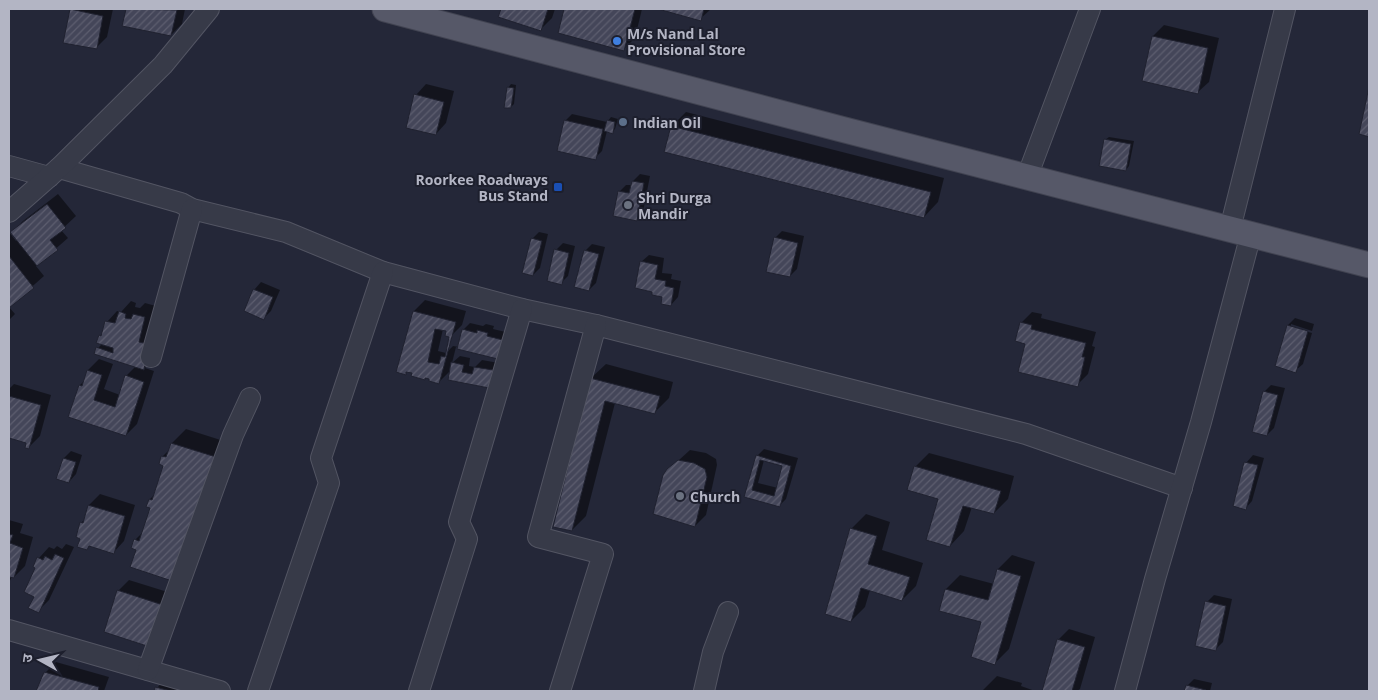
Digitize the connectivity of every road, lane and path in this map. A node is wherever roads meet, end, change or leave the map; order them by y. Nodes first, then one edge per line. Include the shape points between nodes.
1 (209, 9) edge
2 (386, 9) edge
3 (1090, 9) edge
4 (1285, 9) edge
5 (437, 15) edge
6 (9, 166) edge
7 (54, 172) junction
8 (1027, 177) junction
9 (192, 210) junction
10 (9, 212) edge
11 (1241, 232) junction
12 (1369, 265) edge
13 (383, 272) junction
14 (522, 309) junction
15 (596, 325) junction
16 (151, 357) dead end
17 (250, 398) dead end
18 (1182, 488) junction
19 (728, 612) dead end
20 (9, 630) edge
21 (148, 670) junction
22 (208, 689) edge
23 (258, 691) edge
24 (419, 691) edge
25 (560, 691) edge
26 (704, 691) edge
27 (1125, 691) edge

1 - 7 street via 164,64
2 - 5 main road
3 - 8 street
4 - 11 street
5 - 8 main road
6 - 7 street
7 - 9 street via 181,203
7 - 10 street
8 - 11 main road
9 - 13 street via 286,232
9 - 16 street
11 - 12 main road
11 - 18 street via 1201,422
13 - 14 street
13 - 23 street via 321,458 329,482
14 - 15 street
14 - 24 street via 459,522 467,539
15 - 18 street via 1026,434
15 - 25 street via 538,537 603,554
17 - 21 street via 233,435
18 - 27 street
19 - 26 street
20 - 21 street
21 - 22 street

